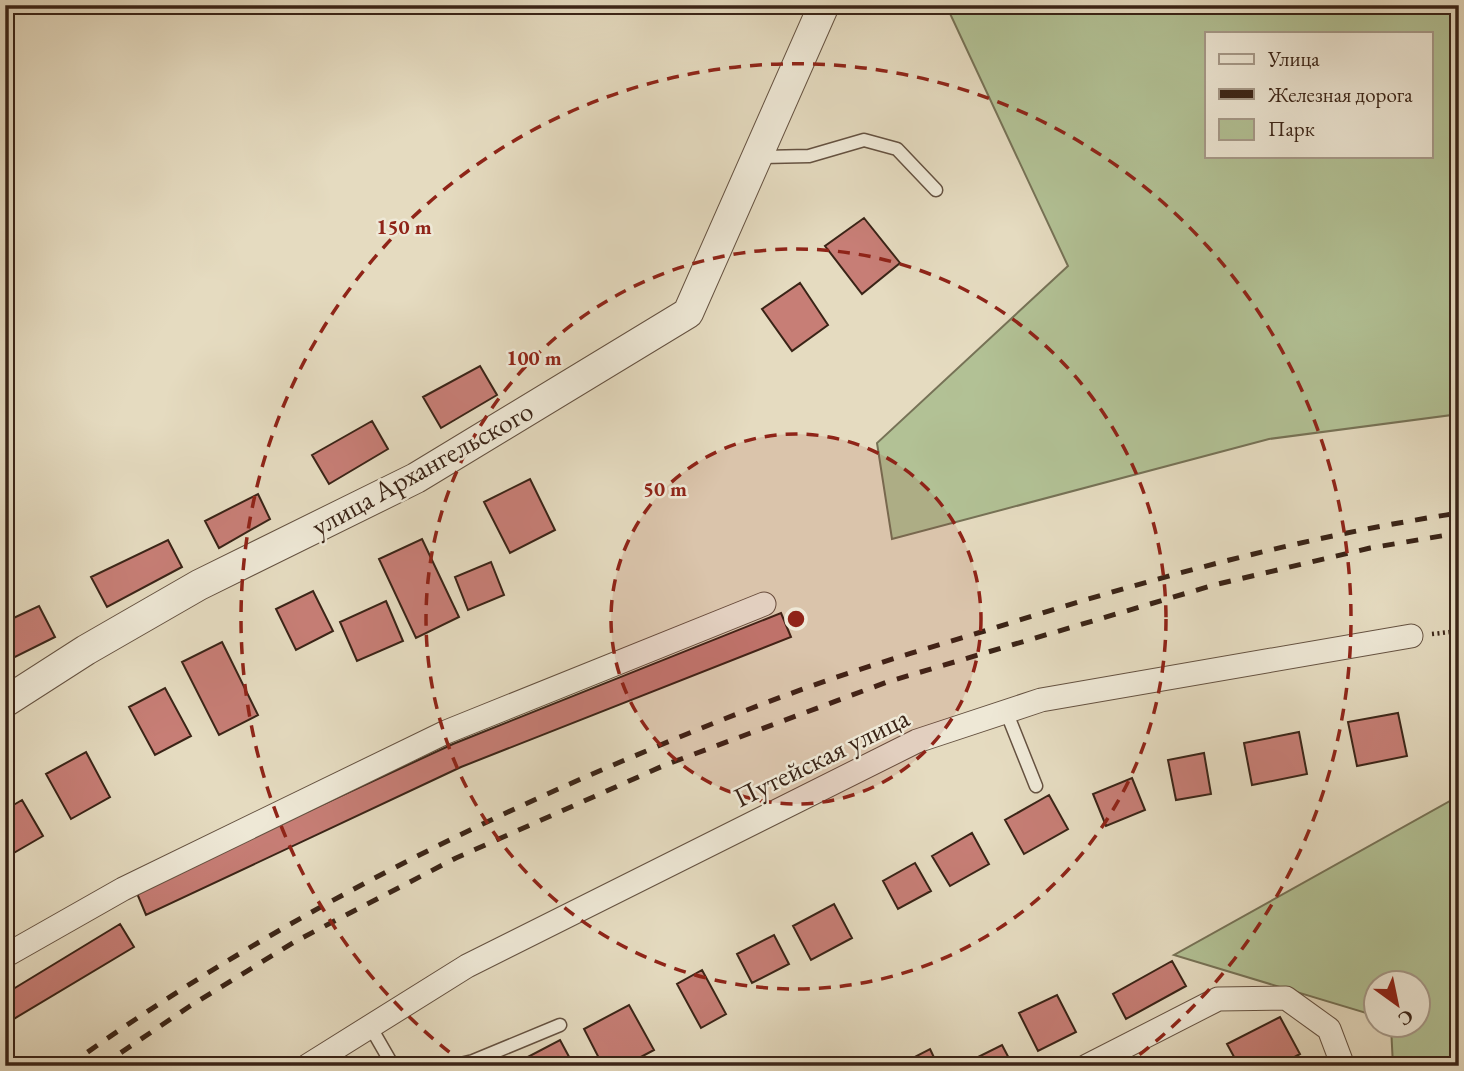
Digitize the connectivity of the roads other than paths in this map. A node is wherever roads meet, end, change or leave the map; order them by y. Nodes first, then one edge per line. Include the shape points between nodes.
1 (824, 5) edge
2 (757, 157) junction
3 (936, 190) dead end
4 (764, 604) dead end
5 (1411, 636) dead end
6 (5, 702) edge
7 (1006, 711) junction
8 (1036, 786) dead end
9 (5, 956) edge
10 (560, 1025) dead end
11 (370, 1026) junction
12 (307, 1066) edge
13 (393, 1066) edge
14 (452, 1066) edge
15 (1087, 1066) edge
16 (1343, 1066) edge

1 - 2 street, улица Архангельского
2 - 3 lane via 809,156 864,140 897,149
2 - 6 street, улица Архангельского via 688,313 416,478 199,585
4 - 9 street via 446,732 123,889
5 - 7 street, Путейская улица via 1041,700
7 - 8 lane
7 - 11 street, Путейская улица via 917,741 467,966
10 - 14 lane
11 - 12 street, Путейская улица
11 - 13 lane
15 - 16 street via 1219,999 1286,998 1329,1029

